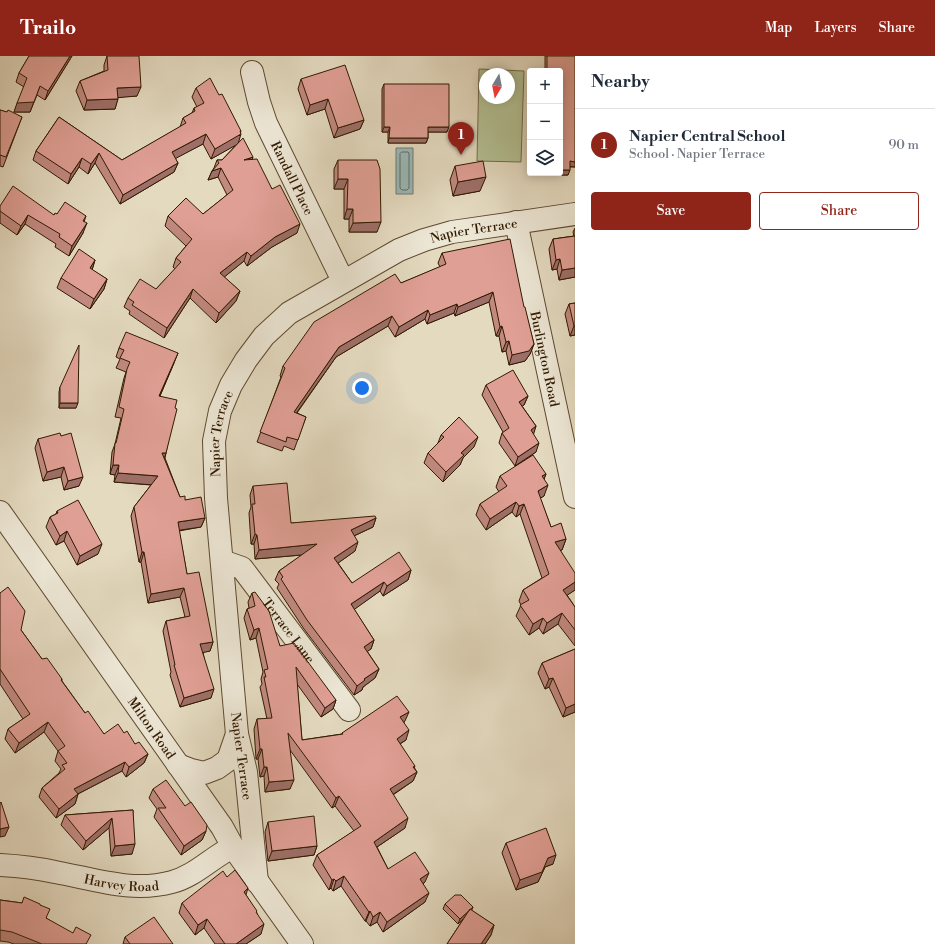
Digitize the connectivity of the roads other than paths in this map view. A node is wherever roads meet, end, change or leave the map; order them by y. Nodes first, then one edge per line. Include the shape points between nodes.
1 (252, 72) dead end
2 (575, 214) edge
3 (516, 222) junction
4 (343, 281) junction
5 (575, 497) edge
6 (0, 512) edge
7 (222, 561) junction
8 (350, 710) dead end
9 (237, 734) junction
10 (178, 765) junction
11 (233, 847) junction
12 (0, 866) edge
13 (257, 882) junction
14 (302, 944) edge

1 - 4 street, Randall Place via 266,123
2 - 3 street, Napier Terrace
3 - 4 street, Napier Terrace via 452,232 424,240 399,250
3 - 5 street, Burlington Road
4 - 7 street, Napier Terrace via 289,313 264,336 231,385 220,412 214,441
6 - 10 street, Milton Road
7 - 8 street, Terrace Lane via 242,568
7 - 9 street, Napier Terrace
9 - 10 street via 228,760 217,768 204,773
9 - 13 street, Napier Terrace via 246,772
10 - 11 street, Milton Road via 222,827
11 - 12 street, Harvey Road via 190,875 152,886 127,886 18,866
11 - 13 street, Milton Road
13 - 14 street, Milton Road

